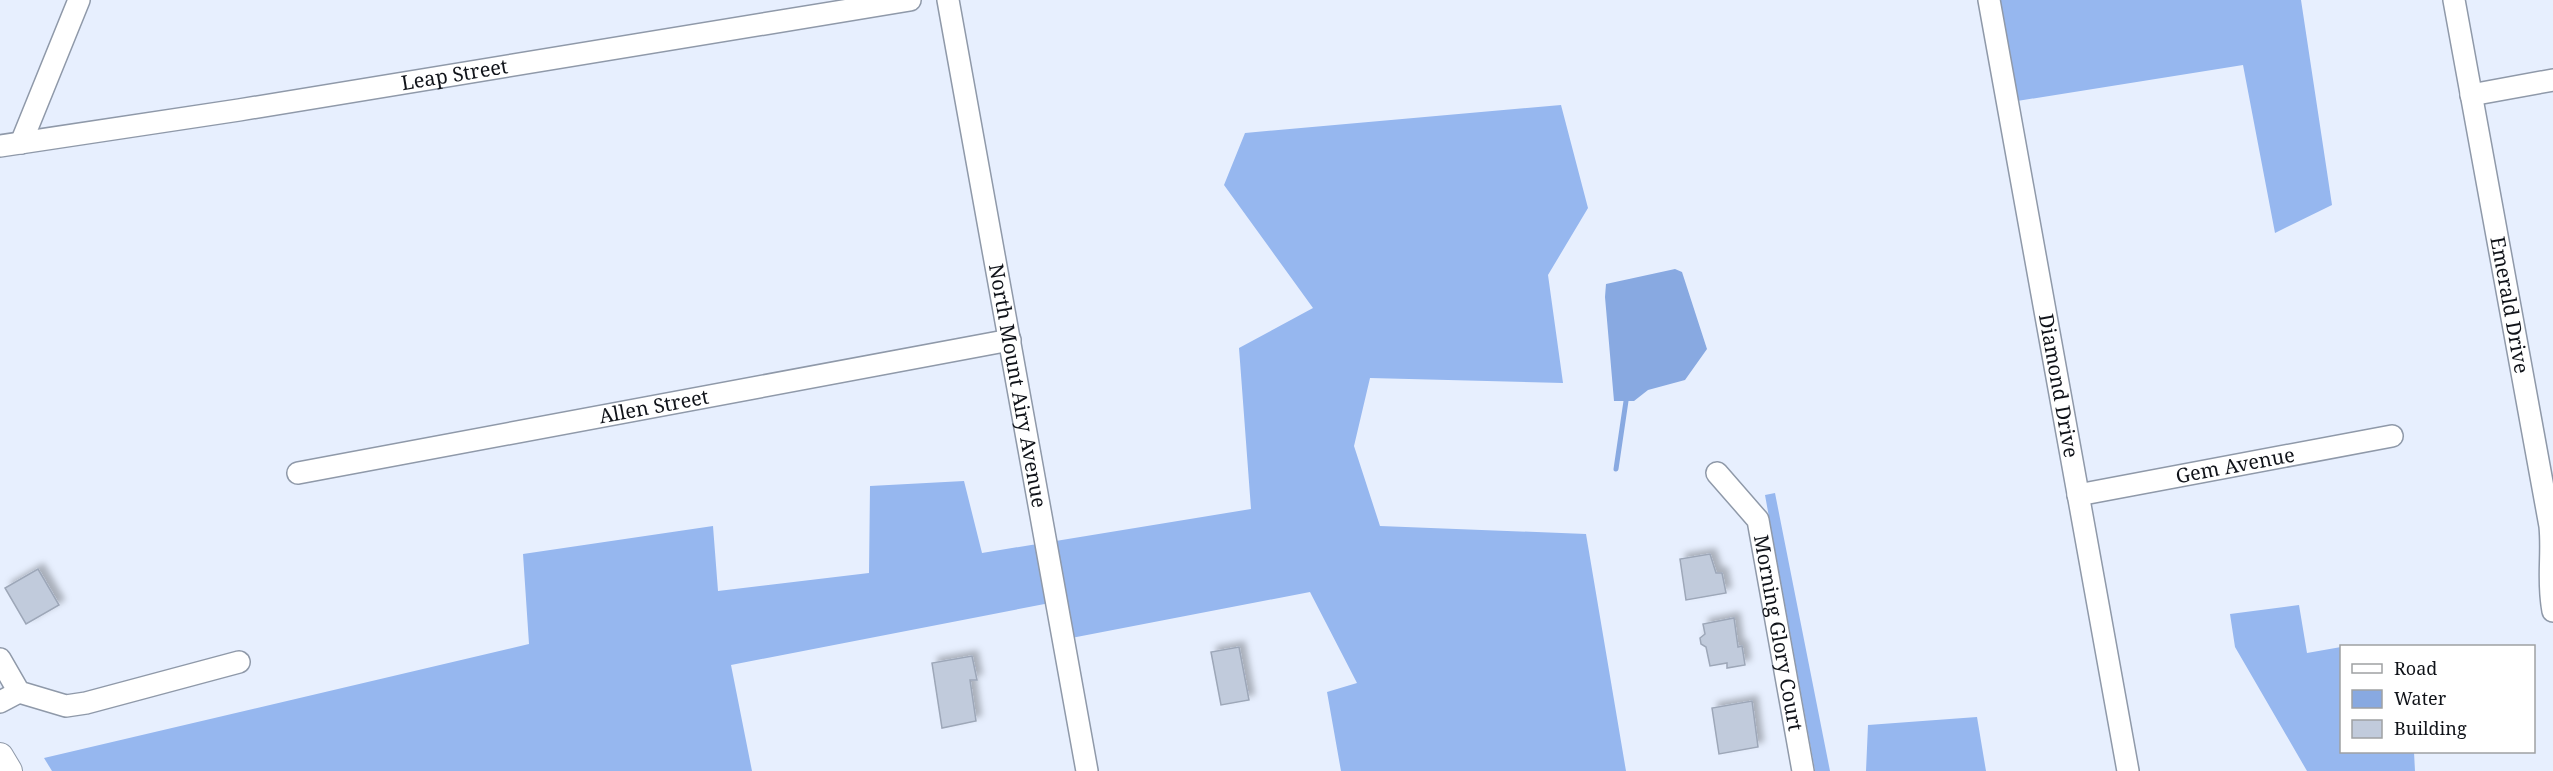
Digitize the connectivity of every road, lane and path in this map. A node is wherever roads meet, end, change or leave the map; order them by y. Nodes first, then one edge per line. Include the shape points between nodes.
1 (79, 0) edge
2 (910, 0) edge
3 (948, 0) edge
4 (1989, 0) edge
5 (2454, 0) edge
6 (2553, 80) edge
7 (2471, 95) junction
8 (21, 143) junction
9 (0, 146) edge
10 (1010, 340) junction
11 (2392, 436) dead end
12 (298, 473) dead end
13 (1717, 473) dead end
14 (2078, 495) junction
15 (2553, 610) edge
16 (0, 659) edge
17 (239, 662) dead end
18 (19, 692) junction
19 (0, 702) edge
20 (0, 756) edge
21 (9, 771) edge
22 (1087, 771) edge
23 (1803, 771) edge
24 (2128, 771) edge

1 - 8 street
2 - 8 street, Leap Street
3 - 10 street, North Mount Airy Avenue
4 - 14 street, Diamond Drive
5 - 7 street, Emerald Drive
6 - 7 street
7 - 15 street, Emerald Drive via 2550,526 2548,582
8 - 9 street, Leap Street
10 - 12 street, Allen Street
10 - 22 street, North Mount Airy Avenue
11 - 14 street, Gem Avenue
13 - 23 street, Morning Glory Court via 1758,520
14 - 24 street, Diamond Drive
16 - 18 street
17 - 18 street via 73,706
18 - 19 street
20 - 21 main road

